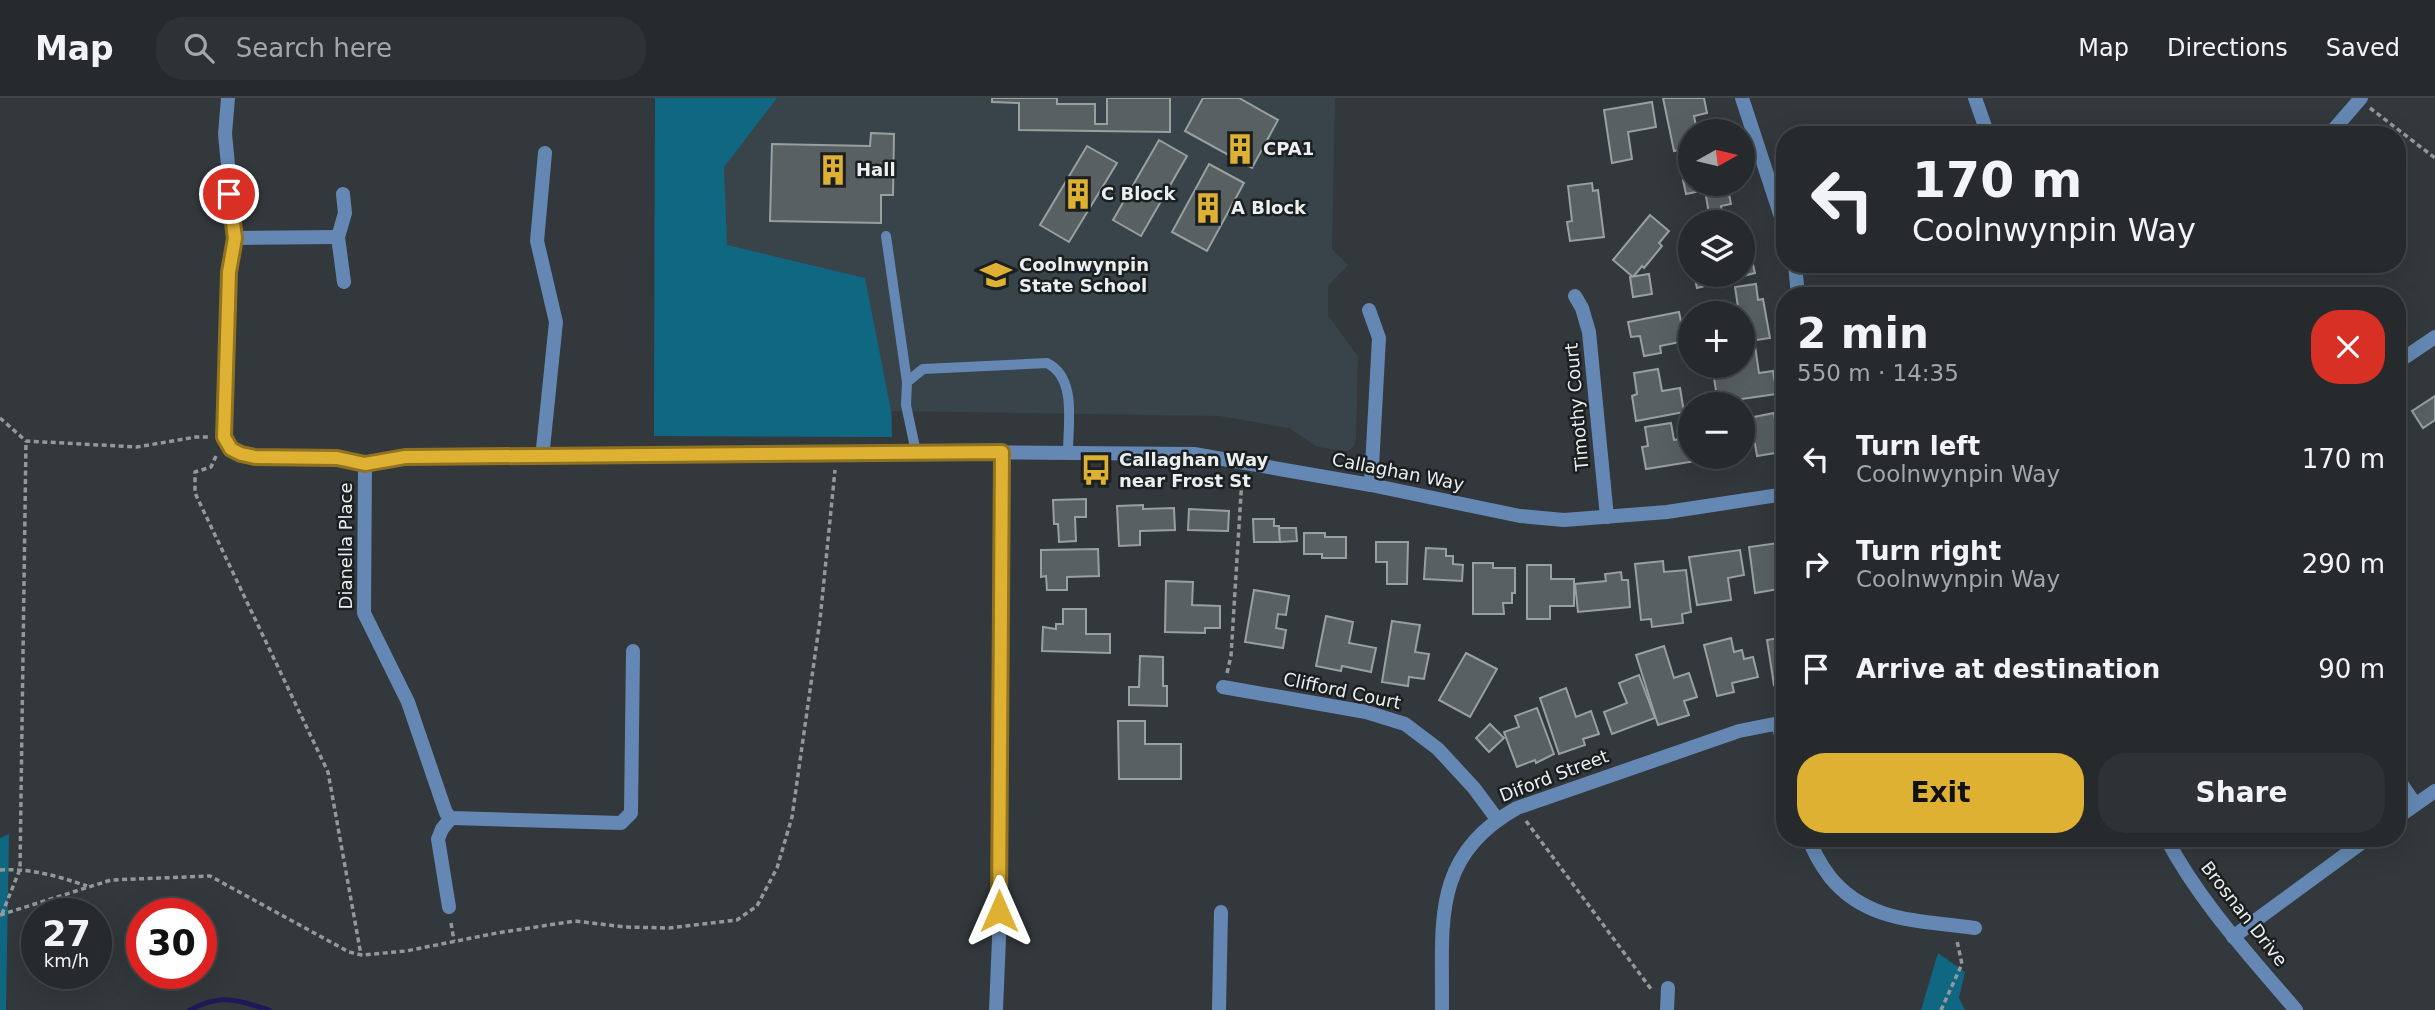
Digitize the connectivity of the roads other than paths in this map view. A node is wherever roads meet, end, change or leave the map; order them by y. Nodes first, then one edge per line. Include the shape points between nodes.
1 (228, 98) edge
2 (1742, 98) edge
3 (1975, 98) edge
4 (2361, 99) edge
5 (1985, 126) edge
6 (2337, 126) edge
7 (545, 153) dead end
8 (343, 194) dead end
9 (1776, 202) edge
10 (886, 236) dead end
11 (338, 237) junction
12 (235, 238) junction
13 (344, 282) dead end
14 (1575, 296) dead end
15 (1369, 310) dead end
16 (2435, 337) edge
17 (2406, 357) edge
18 (907, 382) junction
19 (916, 452) junction
20 (1002, 452) junction
21 (1068, 452) junction
22 (542, 458) junction
23 (365, 464) junction
24 (1371, 485) junction
25 (1776, 495) edge
26 (1607, 517) junction
27 (633, 651) dead end
28 (1223, 687) road end
29 (1776, 724) edge
30 (2406, 791) edge
31 (2435, 791) edge
32 (2415, 804) junction
33 (2406, 811) edge
34 (451, 818) junction
35 (1497, 819) junction
36 (1813, 847) edge
37 (2170, 847) edge
38 (2356, 847) edge
39 (449, 907) dead end
40 (1221, 912) dead end
41 (1975, 928) dead end
42 (2233, 937) junction
43 (1668, 988) road end
44 (996, 1010) edge
45 (1219, 1010) edge
46 (1442, 1010) edge
47 (1667, 1010) edge
48 (2296, 1010) edge

1 - 12 street via 225,134
2 - 9 street
3 - 5 street
4 - 6 street
7 - 22 street via 537,241 556,322
8 - 11 street via 345,213
10 - 18 lane
11 - 12 street
11 - 13 street
12 - 23 street via 229,272 224,437 231,449 248,455 337,458
14 - 26 street, Timothy Court via 1589,332
15 - 24 street via 1379,338
16 - 17 street
18 - 19 lane via 906,405
18 - 21 lane via 923,369 1047,363 1057,368 1068,389
19 - 20 street, Callaghan Way
19 - 22 street, Callaghan Way
20 - 21 street, Callaghan Way
20 - 44 street
21 - 24 street, Callaghan Way via 1194,454
22 - 23 street, Callaghan Way via 405,457
23 - 34 street, Dianella Place via 364,613 408,702
24 - 26 street, Callaghan Way via 1520,516
25 - 26 street, Callaghan Way
27 - 34 street via 631,813 621,823
28 - 35 street, Clifford Court via 1366,712 1405,724 1438,749
29 - 35 street, Diford Street via 1701,743
30 - 32 street
31 - 32 street
32 - 33 street
34 - 39 street via 438,839
35 - 46 street, Diford Street via 1469,848 1450,881 1442,916
36 - 41 street via 1821,866 1847,896 1866,908 1893,917
37 - 42 street, Brosnan Drive
38 - 42 street
40 - 45 street
42 - 48 street, Brosnan Drive
43 - 47 street

